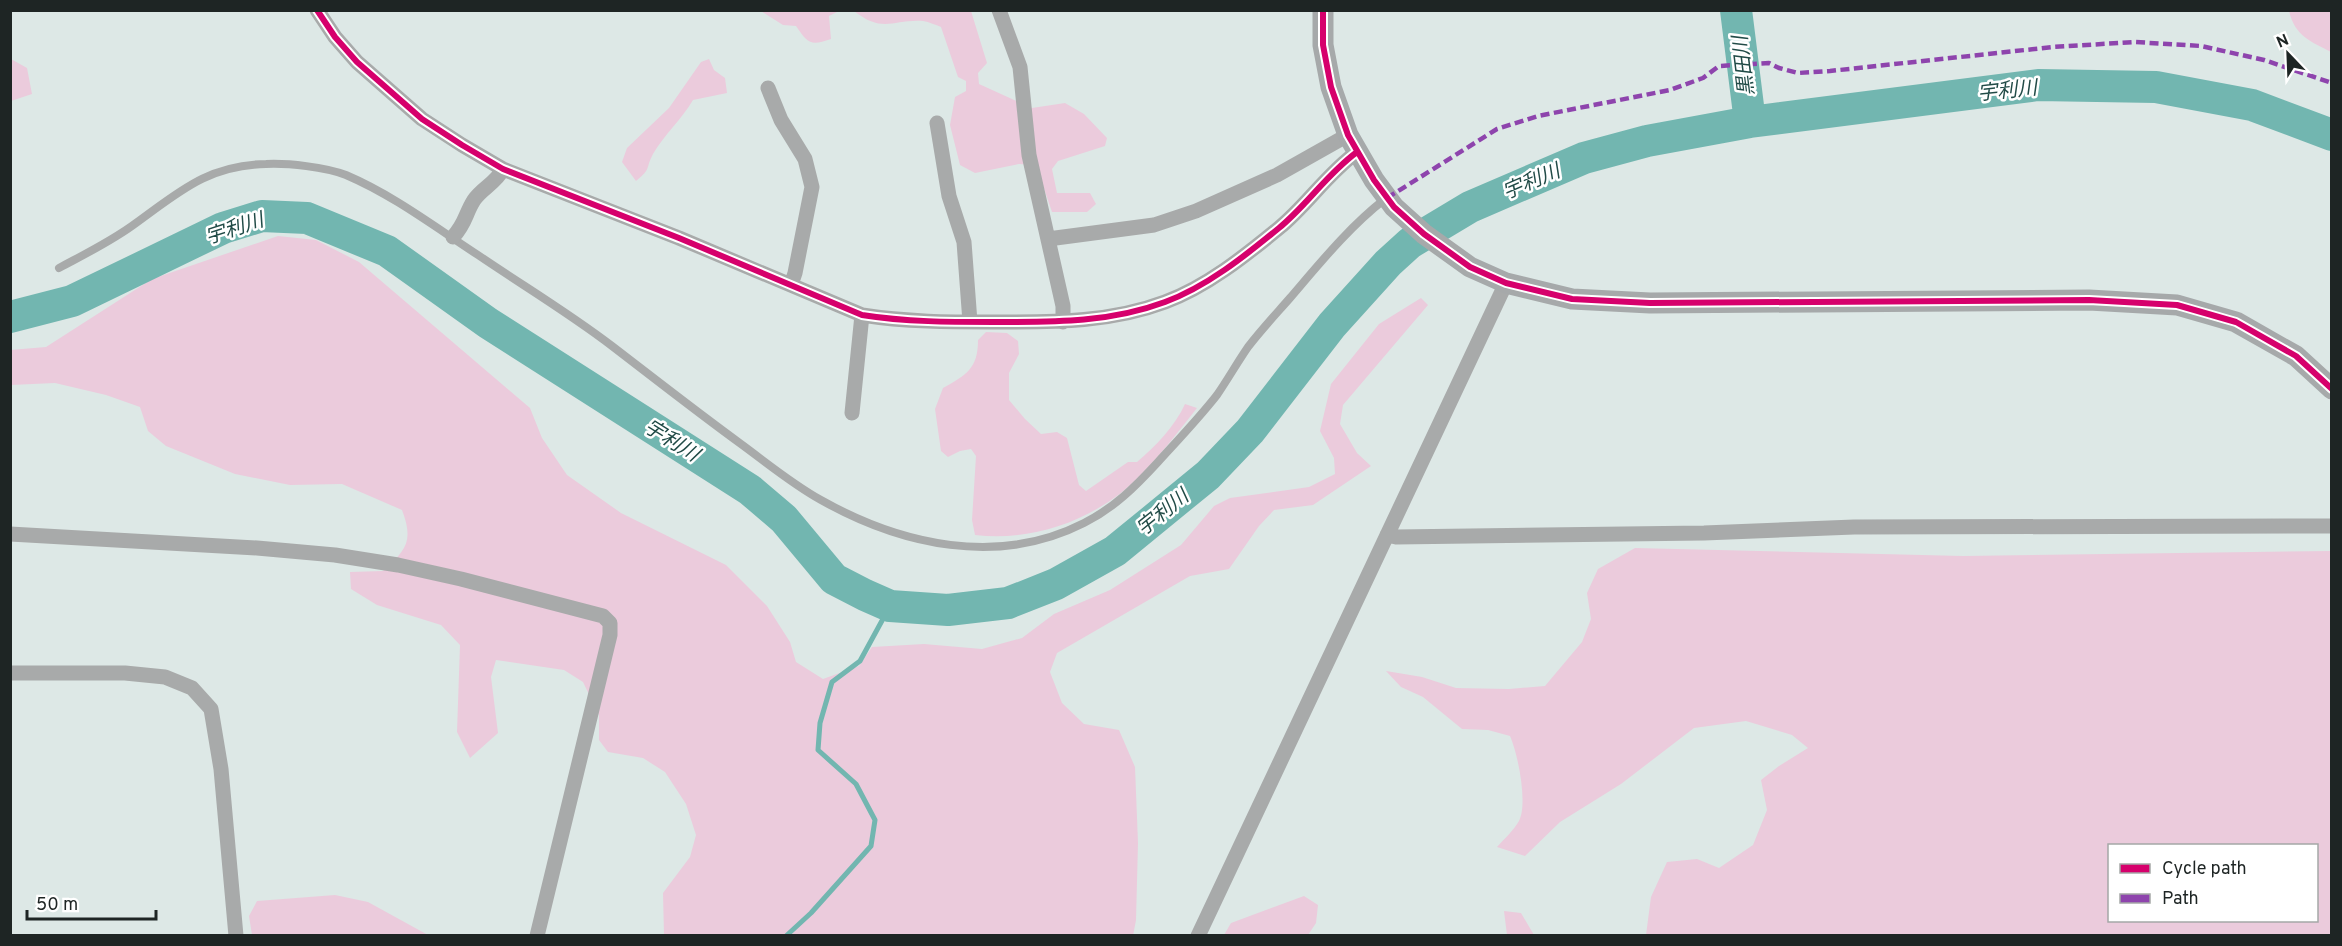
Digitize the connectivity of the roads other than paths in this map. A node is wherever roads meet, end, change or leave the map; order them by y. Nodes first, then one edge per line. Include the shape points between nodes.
1 (317, 10) edge
2 (999, 10) edge
3 (1323, 10) edge
4 (768, 88) dead end
5 (937, 123) dead end
6 (1352, 144) junction
7 (503, 169) junction
8 (1390, 202) junction
9 (453, 237) junction
10 (1048, 239) junction
11 (59, 268) dead end
12 (1506, 283) junction
13 (791, 285) junction
14 (862, 315) junction
15 (970, 322) junction
16 (1063, 322) junction
17 (2331, 389) edge
18 (852, 413) dead end
19 (2331, 526) edge
20 (10, 534) edge
21 (1387, 535) junction
22 (10, 673) edge
23 (236, 936) edge
24 (537, 936) edge
25 (1198, 936) edge

1 - 7 street via 357,62 422,119
2 - 10 street via 1020,67 1029,156
3 - 6 street via 1323,45 1331,87
4 - 13 street via 781,120 805,159 812,187
5 - 15 street via 948,196 964,242
6 - 8 street
6 - 10 street via 1154,225
6 - 16 street via 1344,162 1301,209 1220,272 1185,293 1138,310
7 - 9 street via 498,179 475,198 463,226
7 - 13 street
8 - 9 lane via 1357,222 1325,257 1250,344 1203,412 1130,492 1082,524 1026,544 997,548 927,542 884,529 821,500 604,339
8 - 12 street via 1424,234 1470,267
9 - 11 lane via 343,174 266,164 228,169 201,179 172,194 93,251
10 - 16 street
12 - 17 street via 1572,299 1650,303 2089,300 2176,305 2236,322 2296,356
12 - 21 street
13 - 14 street
14 - 15 street
14 - 18 street
15 - 16 street
19 - 21 street via 1854,527 1704,533
20 - 24 street via 335,555 461,579 603,616 610,623 610,635
21 - 25 street
22 - 23 street via 165,677 192,688 211,709 221,769

